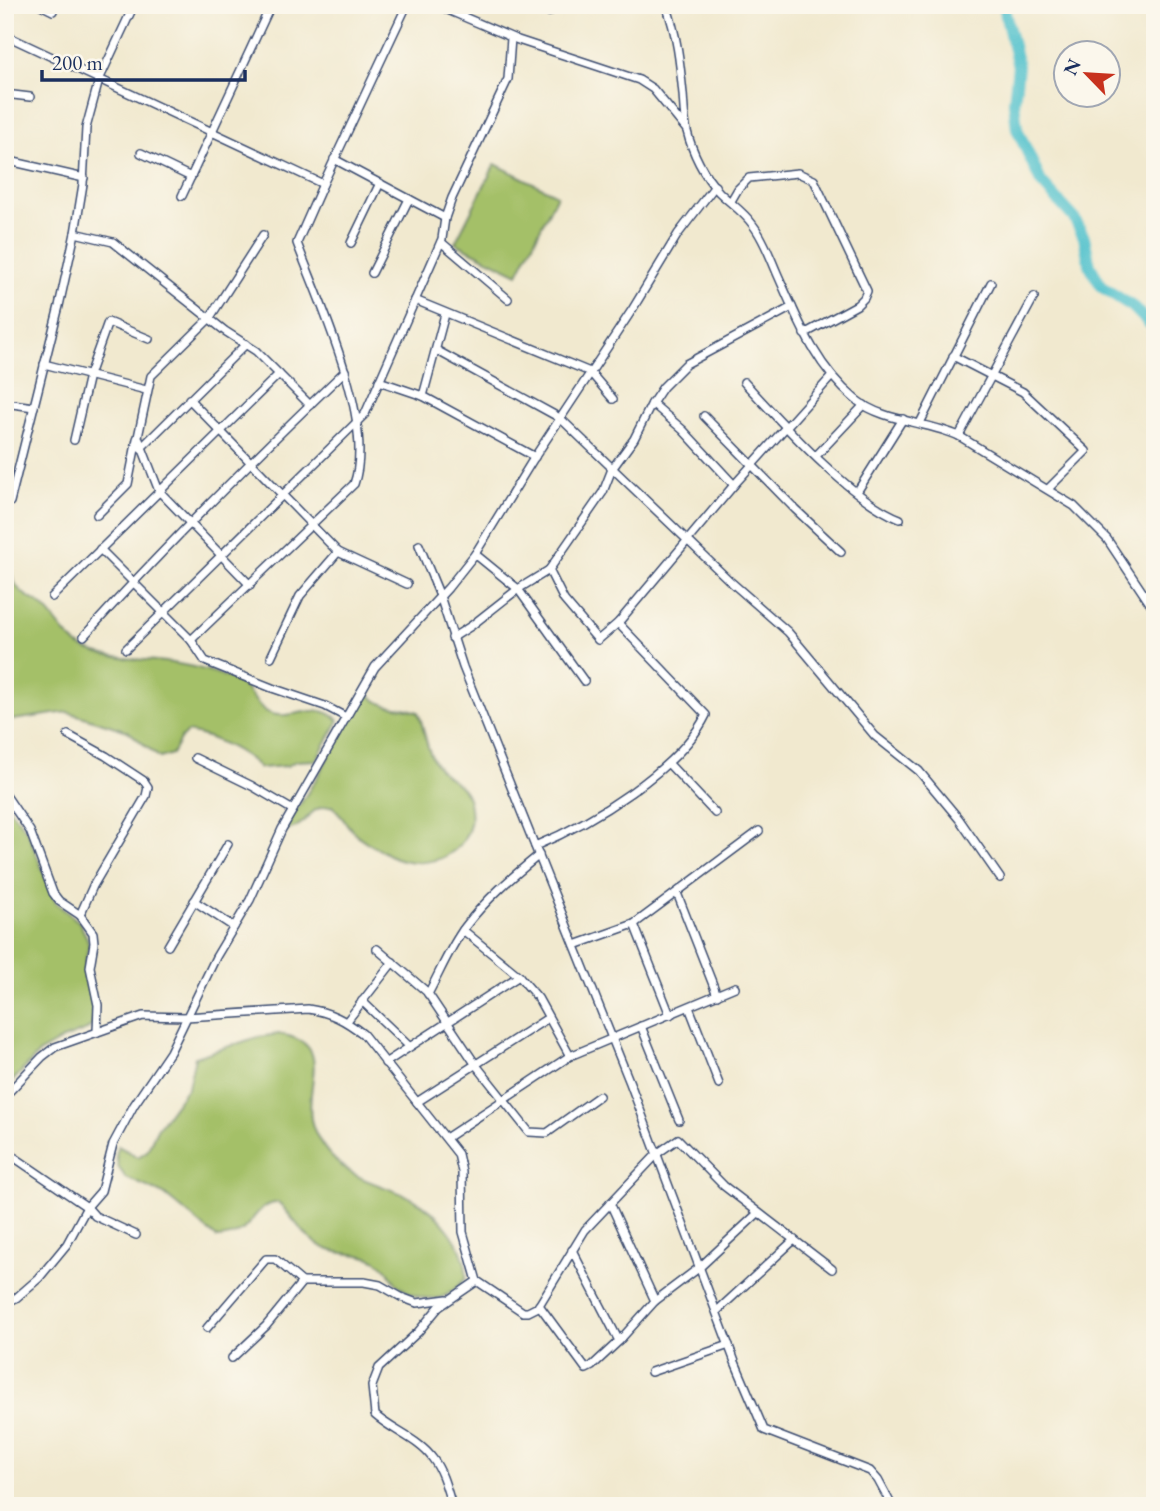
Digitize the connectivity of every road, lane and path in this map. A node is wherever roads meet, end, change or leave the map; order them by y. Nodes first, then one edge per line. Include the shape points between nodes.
1 (41, 5) edge
2 (134, 5) edge
3 (271, 5) edge
4 (407, 5) edge
5 (436, 5) edge
6 (666, 5) edge
7 (53, 11) dead end
8 (5, 35) edge
9 (511, 38) junction
10 (99, 80) junction
11 (5, 94) edge
12 (30, 97) dead end
13 (686, 130) junction
14 (212, 134) junction
15 (141, 153) dead end
16 (334, 159) junction
17 (5, 160) edge
18 (191, 177) junction
19 (84, 178) junction
20 (380, 183) junction
21 (323, 184) junction
22 (715, 186) junction
23 (182, 196) dead end
24 (409, 198) junction
25 (731, 201) junction
26 (445, 218) junction
27 (75, 233) junction
28 (263, 235) dead end
29 (441, 242) junction
30 (351, 243) dead end
31 (372, 273) dead end
32 (991, 283) dead end
33 (1034, 297) dead end
34 (508, 299) dead end
35 (415, 300) junction
36 (792, 307) junction
37 (444, 314) junction
38 (209, 319) junction
39 (804, 334) junction
40 (149, 339) dead end
41 (246, 344) junction
42 (436, 350) junction
43 (953, 356) junction
44 (44, 364) junction
45 (345, 371) junction
46 (590, 372) junction
47 (279, 374) junction
48 (89, 376) junction
49 (832, 376) junction
50 (992, 376) junction
51 (379, 380) junction
52 (744, 382) dead end
53 (146, 390) junction
54 (423, 396) junction
55 (190, 399) junction
56 (613, 399) dead end
57 (5, 403) edge
58 (652, 403) junction
59 (310, 405) junction
60 (864, 405) junction
61 (34, 407) junction
62 (704, 416) dead end
63 (560, 418) junction
64 (903, 419) junction
65 (356, 422) junction
66 (920, 423) junction
67 (785, 426) junction
68 (220, 431) junction
69 (959, 436) junction
70 (138, 437) junction
71 (74, 440) dead end
72 (141, 448) junction
73 (816, 456) junction
74 (535, 457) junction
75 (250, 462) junction
76 (752, 465) junction
77 (612, 469) junction
78 (734, 485) junction
79 (1048, 489) junction
80 (159, 491) junction
81 (857, 492) junction
82 (281, 494) junction
83 (10, 502) dead end
84 (97, 515) dead end
85 (901, 519) dead end
86 (190, 524) junction
87 (311, 524) junction
88 (689, 539) junction
89 (419, 545) dead end
90 (100, 549) junction
91 (338, 552) junction
92 (841, 552) dead end
93 (475, 554) junction
94 (221, 555) junction
95 (549, 570) junction
96 (132, 582) junction
97 (407, 584) dead end
98 (250, 585) junction
99 (518, 589) junction
100 (440, 596) junction
101 (52, 597) dead end
102 (1155, 611) edge
103 (164, 613) junction
104 (618, 624) junction
105 (84, 636) dead end
106 (452, 638) junction
107 (191, 640) junction
108 (127, 649) dead end
109 (271, 657) dead end
110 (584, 681) dead end
111 (346, 716) junction
112 (68, 734) dead end
113 (195, 758) dead end
114 (669, 764) junction
115 (5, 794) edge
116 (293, 810) junction
117 (715, 813) dead end
118 (759, 831) dead end
119 (228, 844) dead end
120 (535, 846) junction
121 (538, 855) junction
122 (1000, 878) dead end
123 (677, 893) junction
124 (194, 901) junction
125 (80, 915) junction
126 (634, 924) junction
127 (234, 927) junction
128 (463, 930) junction
129 (575, 945) junction
130 (168, 946) dead end
131 (377, 949) dead end
132 (393, 962) junction
133 (519, 976) junction
134 (735, 987) dead end
135 (428, 994) junction
136 (717, 995) junction
137 (362, 1001) junction
138 (689, 1007) junction
139 (670, 1015) junction
140 (186, 1017) junction
141 (548, 1018) junction
142 (347, 1021) junction
143 (446, 1023) junction
144 (642, 1026) junction
145 (97, 1032) junction
146 (612, 1038) junction
147 (409, 1046) junction
148 (570, 1056) junction
149 (385, 1063) junction
150 (475, 1065) junction
151 (719, 1084) dead end
152 (5, 1096) edge
153 (599, 1097) dead end
154 (501, 1099) junction
155 (417, 1102) junction
156 (679, 1120) dead end
157 (446, 1138) junction
158 (5, 1151) edge
159 (658, 1153) junction
160 (610, 1203) junction
161 (87, 1207) junction
162 (758, 1213) junction
163 (136, 1235) dead end
164 (794, 1240) junction
165 (572, 1250) junction
166 (700, 1267) junction
167 (832, 1269) dead end
168 (477, 1281) junction
169 (302, 1282) junction
170 (450, 1298) junction
171 (655, 1301) junction
172 (5, 1303) edge
173 (539, 1306) junction
174 (717, 1311) junction
175 (207, 1328) dead end
176 (619, 1340) junction
177 (729, 1345) junction
178 (232, 1358) dead end
179 (651, 1372) dead end
180 (452, 1506) edge
181 (892, 1506) edge

1 - 7 street
2 - 10 street
3 - 14 street
4 - 16 street
5 - 9 street
6 - 13 street via 678,49
8 - 10 street
9 - 13 street via 639,80 653,89
9 - 26 street via 508,79
10 - 14 street
10 - 19 street via 86,128
11 - 12 street
13 - 22 street
14 - 18 street
14 - 21 street
15 - 18 street
16 - 20 street
16 - 21 street
17 - 19 street
18 - 23 street
19 - 27 street
20 - 24 street
20 - 30 street
21 - 45 street via 298,243
22 - 25 street
22 - 46 street via 678,234
24 - 26 street
24 - 31 street
25 - 36 street via 753,225
25 - 39 street via 749,178 798,173 814,180 867,291 857,305
26 - 29 street
27 - 38 street via 113,242
27 - 44 street
28 - 38 street
29 - 34 street
29 - 35 street
32 - 43 street
33 - 50 street
35 - 37 street
35 - 51 street
36 - 39 street
36 - 58 street via 686,364
37 - 42 street
37 - 46 street
38 - 41 street
38 - 53 street via 151,376
39 - 49 street
40 - 48 street via 108,321
41 - 47 street
41 - 55 street
42 - 54 street
42 - 63 street
43 - 50 street
43 - 66 street
44 - 48 street
44 - 61 street
45 - 59 street
45 - 65 street
46 - 56 street
46 - 63 street
47 - 59 street
47 - 68 street
48 - 53 street
48 - 71 street
49 - 60 street
49 - 67 street
50 - 69 street
50 - 79 street via 1023,392 1087,451
51 - 54 street
51 - 65 street via 365,414
52 - 67 street
53 - 70 street
54 - 74 street
55 - 68 street
55 - 72 street
57 - 61 street
58 - 77 street
58 - 78 street
59 - 75 street
60 - 64 street
60 - 73 street
61 - 83 street
62 - 76 street
63 - 74 street
63 - 77 street
64 - 66 street
64 - 81 street
65 - 82 street
65 - 87 street via 360,455 354,484
66 - 69 street
67 - 73 street
67 - 76 street
68 - 75 street
68 - 80 street
69 - 79 street
70 - 72 street
70 - 84 street via 128,484
72 - 80 street
73 - 81 street
74 - 93 street
75 - 82 street
75 - 86 street
76 - 78 street
76 - 92 street
77 - 88 street
77 - 95 street via 603,492
78 - 88 street
79 - 102 street via 1074,506 1107,539
80 - 86 street
80 - 90 street
81 - 85 street
82 - 87 street
82 - 94 street
86 - 94 street
86 - 96 street
87 - 91 street
87 - 98 street
88 - 104 street
88 - 122 street via 788,632 875,736 919,771
89 - 100 street
90 - 96 street
90 - 101 street
91 - 97 street
91 - 109 street via 300,596
93 - 99 street
93 - 100 street
94 - 98 street
94 - 103 street
95 - 99 street
95 - 104 street via 564,600 598,640
96 - 103 street
96 - 105 street
98 - 107 street
99 - 106 street
99 - 110 street
100 - 106 street
100 - 111 street via 375,667
103 - 107 street
103 - 108 street
104 - 114 street via 706,715
106 - 120 street
107 - 111 street via 205,661
111 - 116 street
112 - 125 street via 148,787
113 - 116 street
114 - 117 street
114 - 120 street via 566,833
115 - 125 street via 30,831 53,893
116 - 127 street
118 - 123 street
119 - 124 street
120 - 121 street
121 - 128 street via 497,889
121 - 129 street
123 - 126 street
123 - 136 street
124 - 127 street
124 - 130 street
125 - 145 street via 93,933 90,967 98,1005
126 - 129 street
126 - 139 street
127 - 140 street
128 - 133 street
128 - 135 street
129 - 146 street
131 - 132 street
132 - 135 street
132 - 137 street
133 - 141 street
133 - 143 street
134 - 136 street
135 - 143 street
136 - 138 street
137 - 142 street
137 - 147 street
138 - 139 street
138 - 151 street
139 - 144 street
140 - 142 street via 308,1009
140 - 145 street via 143,1016
140 - 161 street via 170,1052 113,1144 106,1180
141 - 148 street
141 - 150 street
142 - 149 street
143 - 147 street
143 - 150 street
144 - 146 street
144 - 156 street
145 - 152 street via 42,1056
146 - 148 street
146 - 159 street
147 - 149 street
148 - 154 street
149 - 155 street
150 - 154 street
150 - 155 street
153 - 154 street via 547,1133 529,1132
154 - 157 street
155 - 157 street
157 - 168 street via 461,1165 463,1232
158 - 161 street
159 - 160 street
159 - 162 street via 678,1139
159 - 166 street
160 - 165 street
160 - 171 street
161 - 163 street via 95,1216
161 - 172 street via 67,1244 39,1278
162 - 164 street
162 - 166 street
164 - 167 street
164 - 174 street
165 - 173 street
165 - 176 street
166 - 171 street
166 - 174 street
168 - 170 street
168 - 173 street via 523,1312
169 - 170 street via 364,1282 417,1303
169 - 175 street via 275,1259 266,1259
169 - 178 street
170 - 180 street via 379,1368 372,1386 375,1415 432,1456
171 - 176 street
173 - 176 street via 586,1369
174 - 177 street
177 - 179 street
177 - 181 street via 764,1430 870,1471

